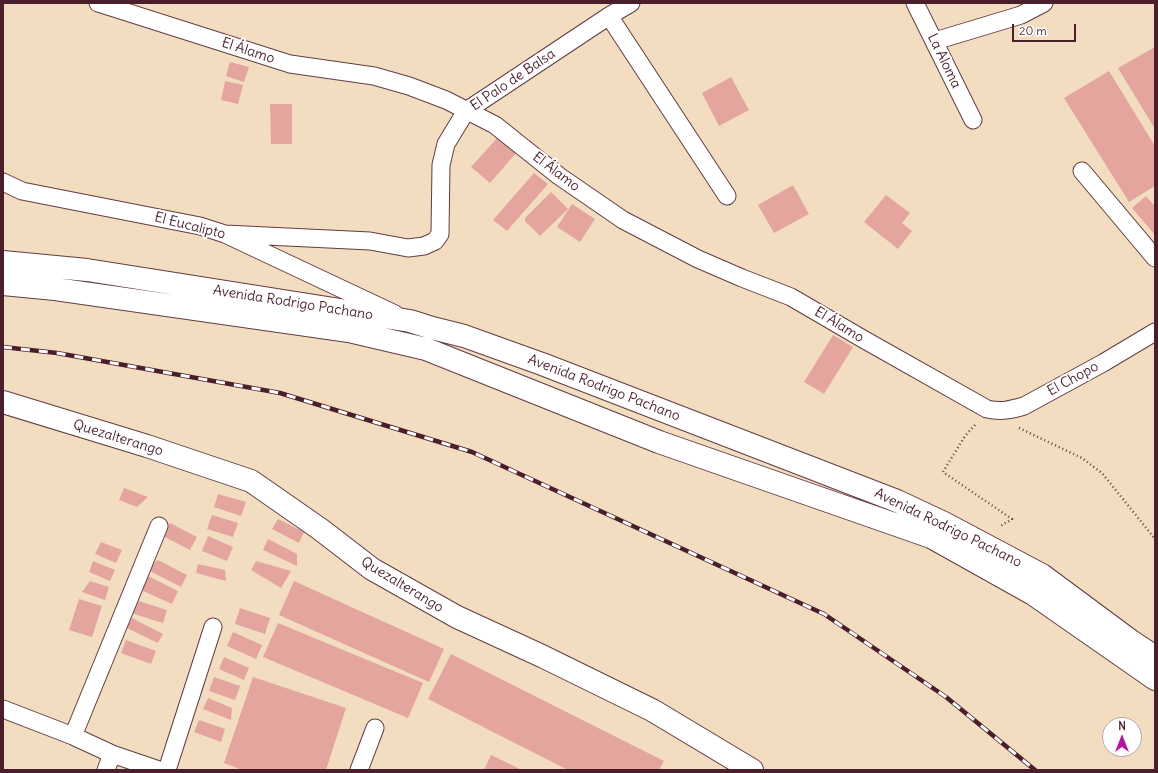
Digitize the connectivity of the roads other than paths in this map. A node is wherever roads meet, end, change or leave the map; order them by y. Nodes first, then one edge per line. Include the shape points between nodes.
1 (98, 3) edge
2 (631, 3) edge
3 (915, 3) edge
4 (1044, 3) edge
5 (609, 16) junction
6 (934, 41) junction
7 (466, 111) junction
8 (973, 120) dead end
9 (1082, 170) dead end
10 (3, 182) edge
11 (727, 196) dead end
12 (225, 234) junction
13 (1155, 258) edge
14 (3, 262) edge
15 (3, 284) edge
16 (410, 321) junction
17 (1155, 332) edge
18 (3, 402) edge
19 (987, 409) joint
20 (159, 526) dead end
21 (213, 626) dead end
22 (1155, 657) edge
23 (1155, 679) edge
24 (3, 709) edge
25 (375, 728) dead end
26 (72, 736) junction
27 (109, 762) edge
28 (159, 770) edge
29 (167, 770) edge
30 (359, 770) edge
31 (752, 770) edge

1 - 7 street, El Álamo via 290,64 374,76 409,86 446,100
2 - 5 street, El Palo de Balsa
3 - 6 street, La Aloma
4 - 6 street via 1021,14
5 - 7 street, El Palo de Balsa
5 - 11 street
6 - 8 street, La Aloma
7 - 12 street, El Palo de Balsa via 446,144 441,164 440,234 435,241 424,246 408,248 370,241
7 - 19 street, El Álamo via 495,125 559,176 623,220 698,259 791,297
9 - 13 street
10 - 12 street, El Eucalipto via 22,191 200,226
12 - 16 street, El Eucalipto
14 - 16 main road, Avenida Rodrigo Pachano via 87,270
15 - 23 main road, Avenida Rodrigo Pachano via 56,289 349,331 426,349 659,442 931,537 1034,594
16 - 22 main road, Avenida Rodrigo Pachano via 471,338 890,498 944,523 1042,575
17 - 19 street, El Chopo via 1024,406 1011,410
18 - 31 main road, Quezalterango via 147,446 251,482 320,529 372,569 457,617 652,710
20 - 26 street
21 - 29 street
24 - 26 street
25 - 30 street
26 - 27 street
27 - 28 street

